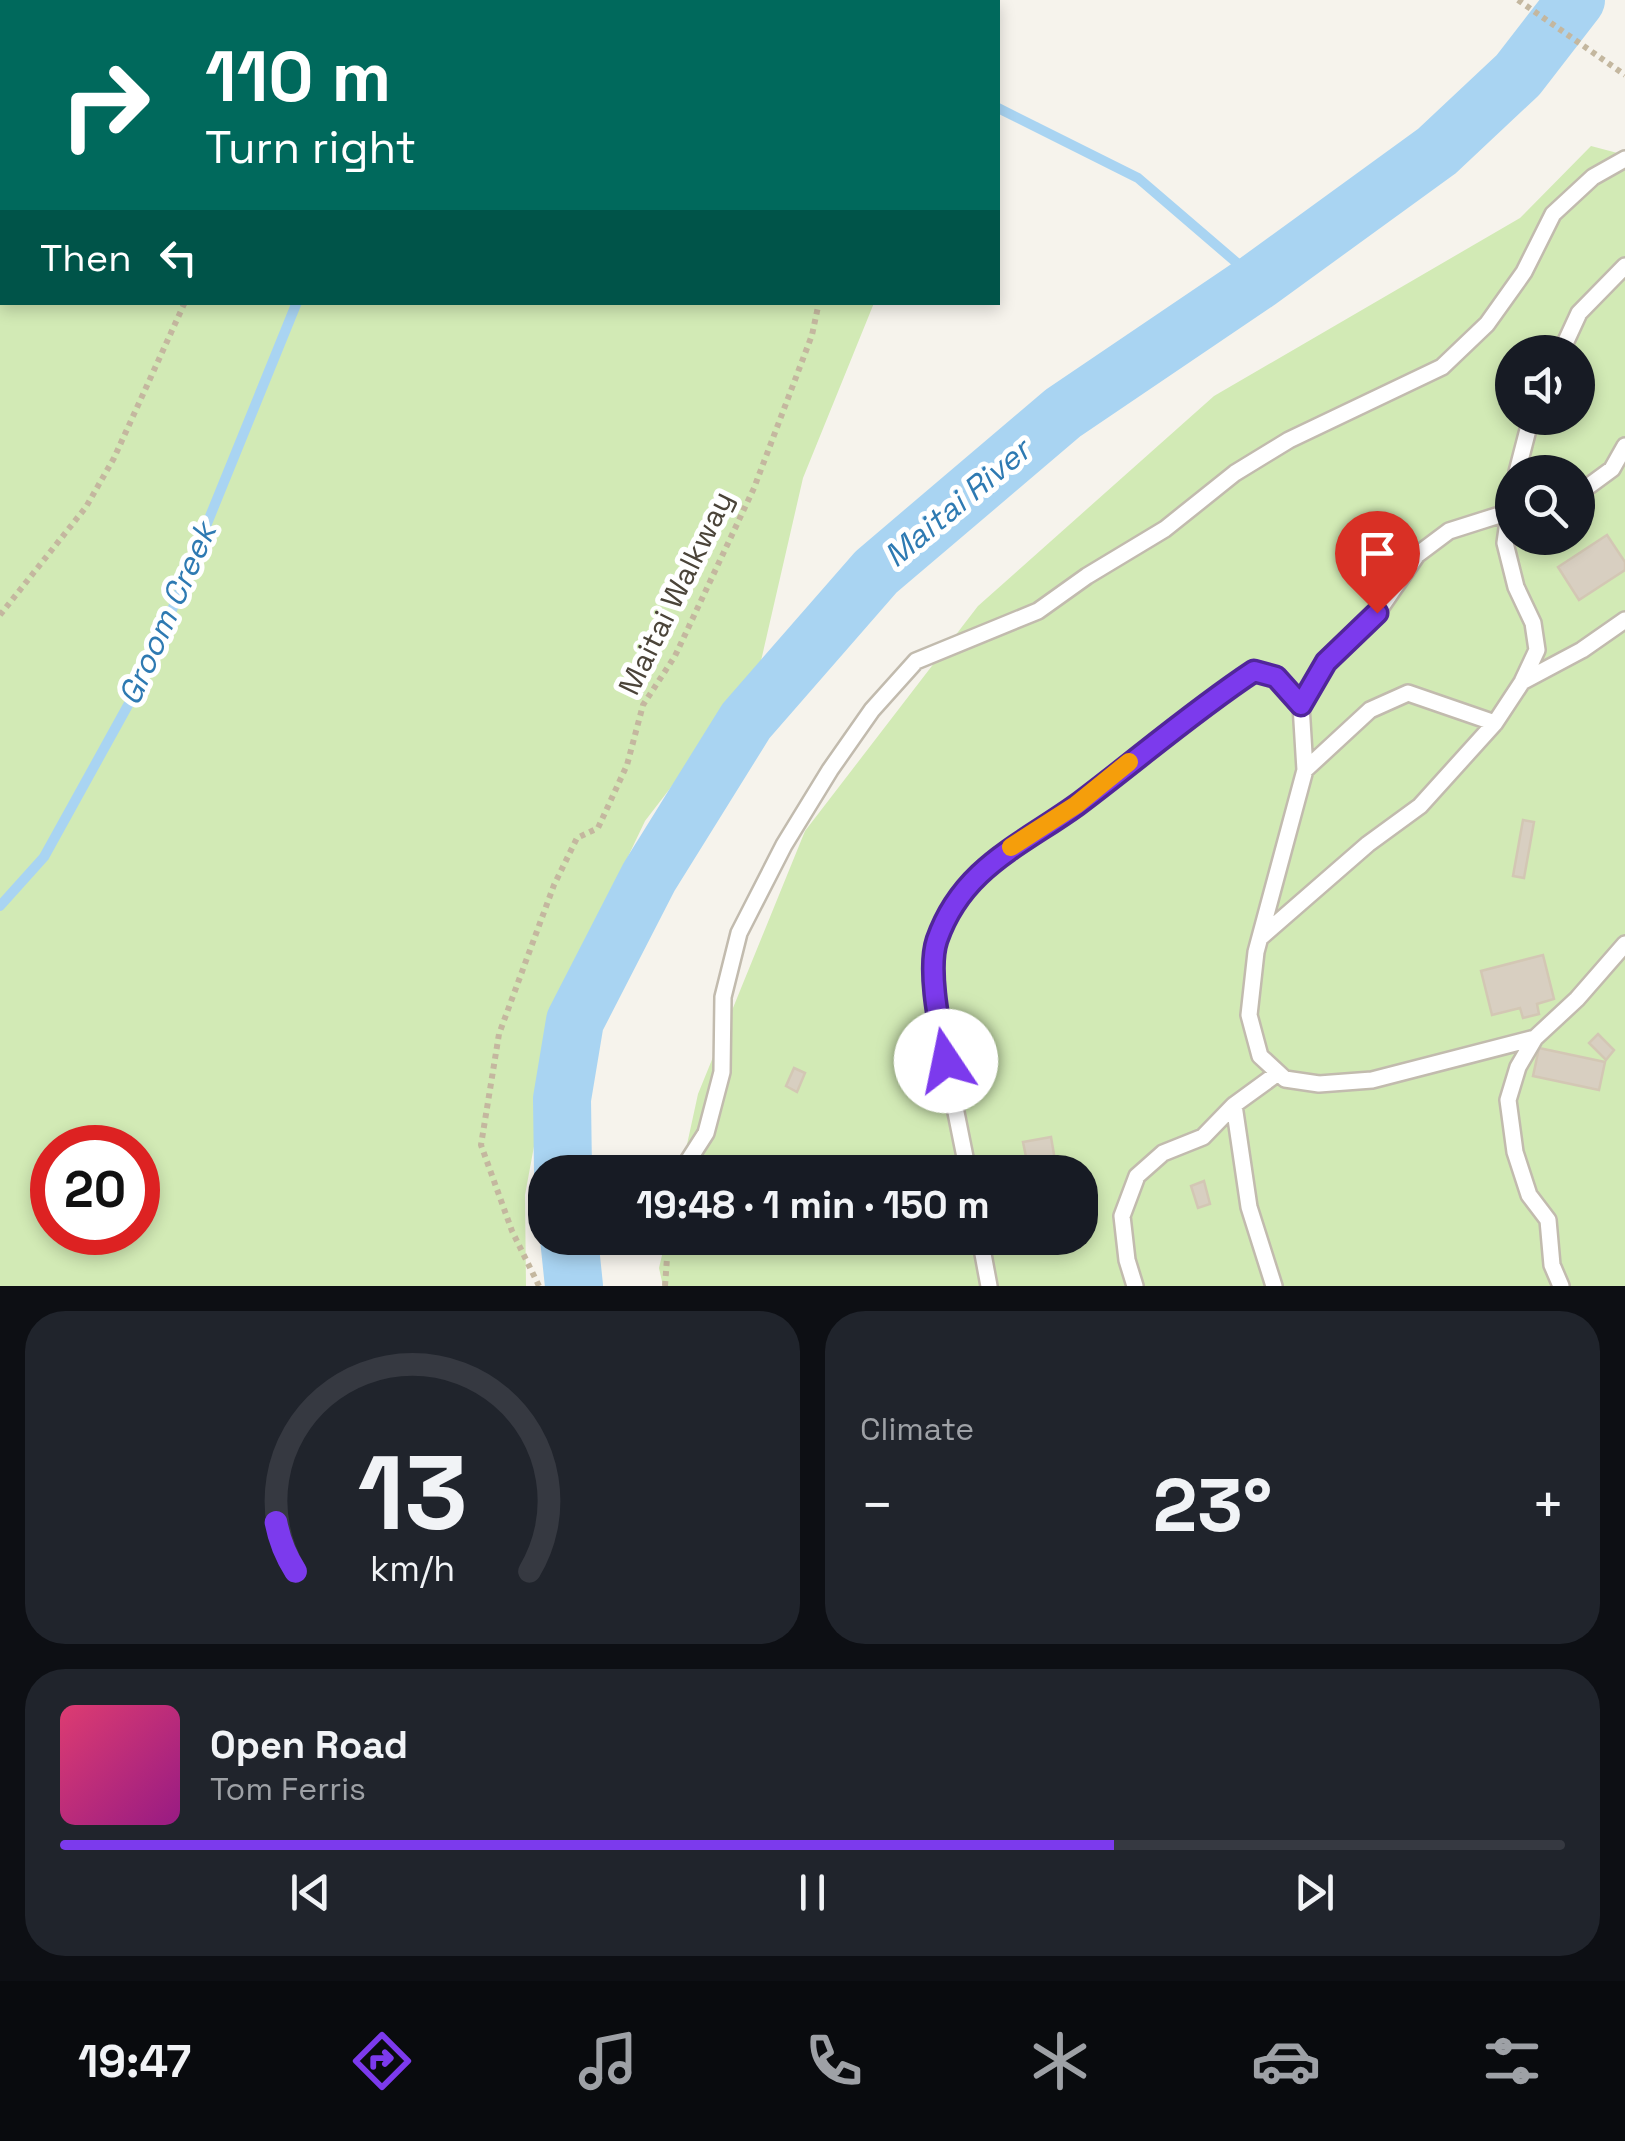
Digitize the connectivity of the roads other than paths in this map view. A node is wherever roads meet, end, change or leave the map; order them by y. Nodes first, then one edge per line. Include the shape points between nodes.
1 (1625, 159) edge
2 (1625, 266) edge
3 (1569, 335) edge
4 (1625, 446) edge
5 (1595, 482) edge
6 (1495, 516) edge
7 (1508, 555) edge
8 (1625, 620) edge
9 (1522, 682) junction
10 (1301, 705) junction
11 (1495, 723) junction
12 (1305, 770) junction
13 (1260, 938) junction
14 (1625, 944) edge
15 (1535, 1038) junction
16 (1278, 1073) junction
17 (1234, 1104) junction
18 (692, 1155) edge
19 (965, 1155) edge
20 (983, 1255) edge
21 (988, 1286) edge
22 (1135, 1286) edge
23 (1274, 1286) edge
24 (1560, 1286) edge

1 - 18 lane via 1552,214 1524,272 1487,324 1442,368 1289,440 1038,612 916,661 830,770 739,933 722,997 722,1072 706,1133
2 - 3 lane via 1579,313
4 - 5 lane via 1612,470
6 - 10 lane via 1448,531 1417,555 1377,613 1326,662
7 - 9 lane via 1537,650
8 - 9 lane
9 - 11 lane
10 - 12 lane
10 - 19 lane via 1276,677 1254,671 996,857 956,899 936,944 935,1008
11 - 12 lane via 1408,693 1370,710
11 - 13 lane via 1420,806
12 - 13 lane
13 - 16 lane via 1249,1016 1260,1056
14 - 15 lane
15 - 16 lane via 1372,1080 1319,1084
15 - 24 lane via 1508,1100 1528,1196 1548,1220
16 - 17 lane
17 - 22 lane via 1204,1136 1163,1154 1137,1176 1122,1216
17 - 23 lane via 1249,1206
20 - 21 lane

